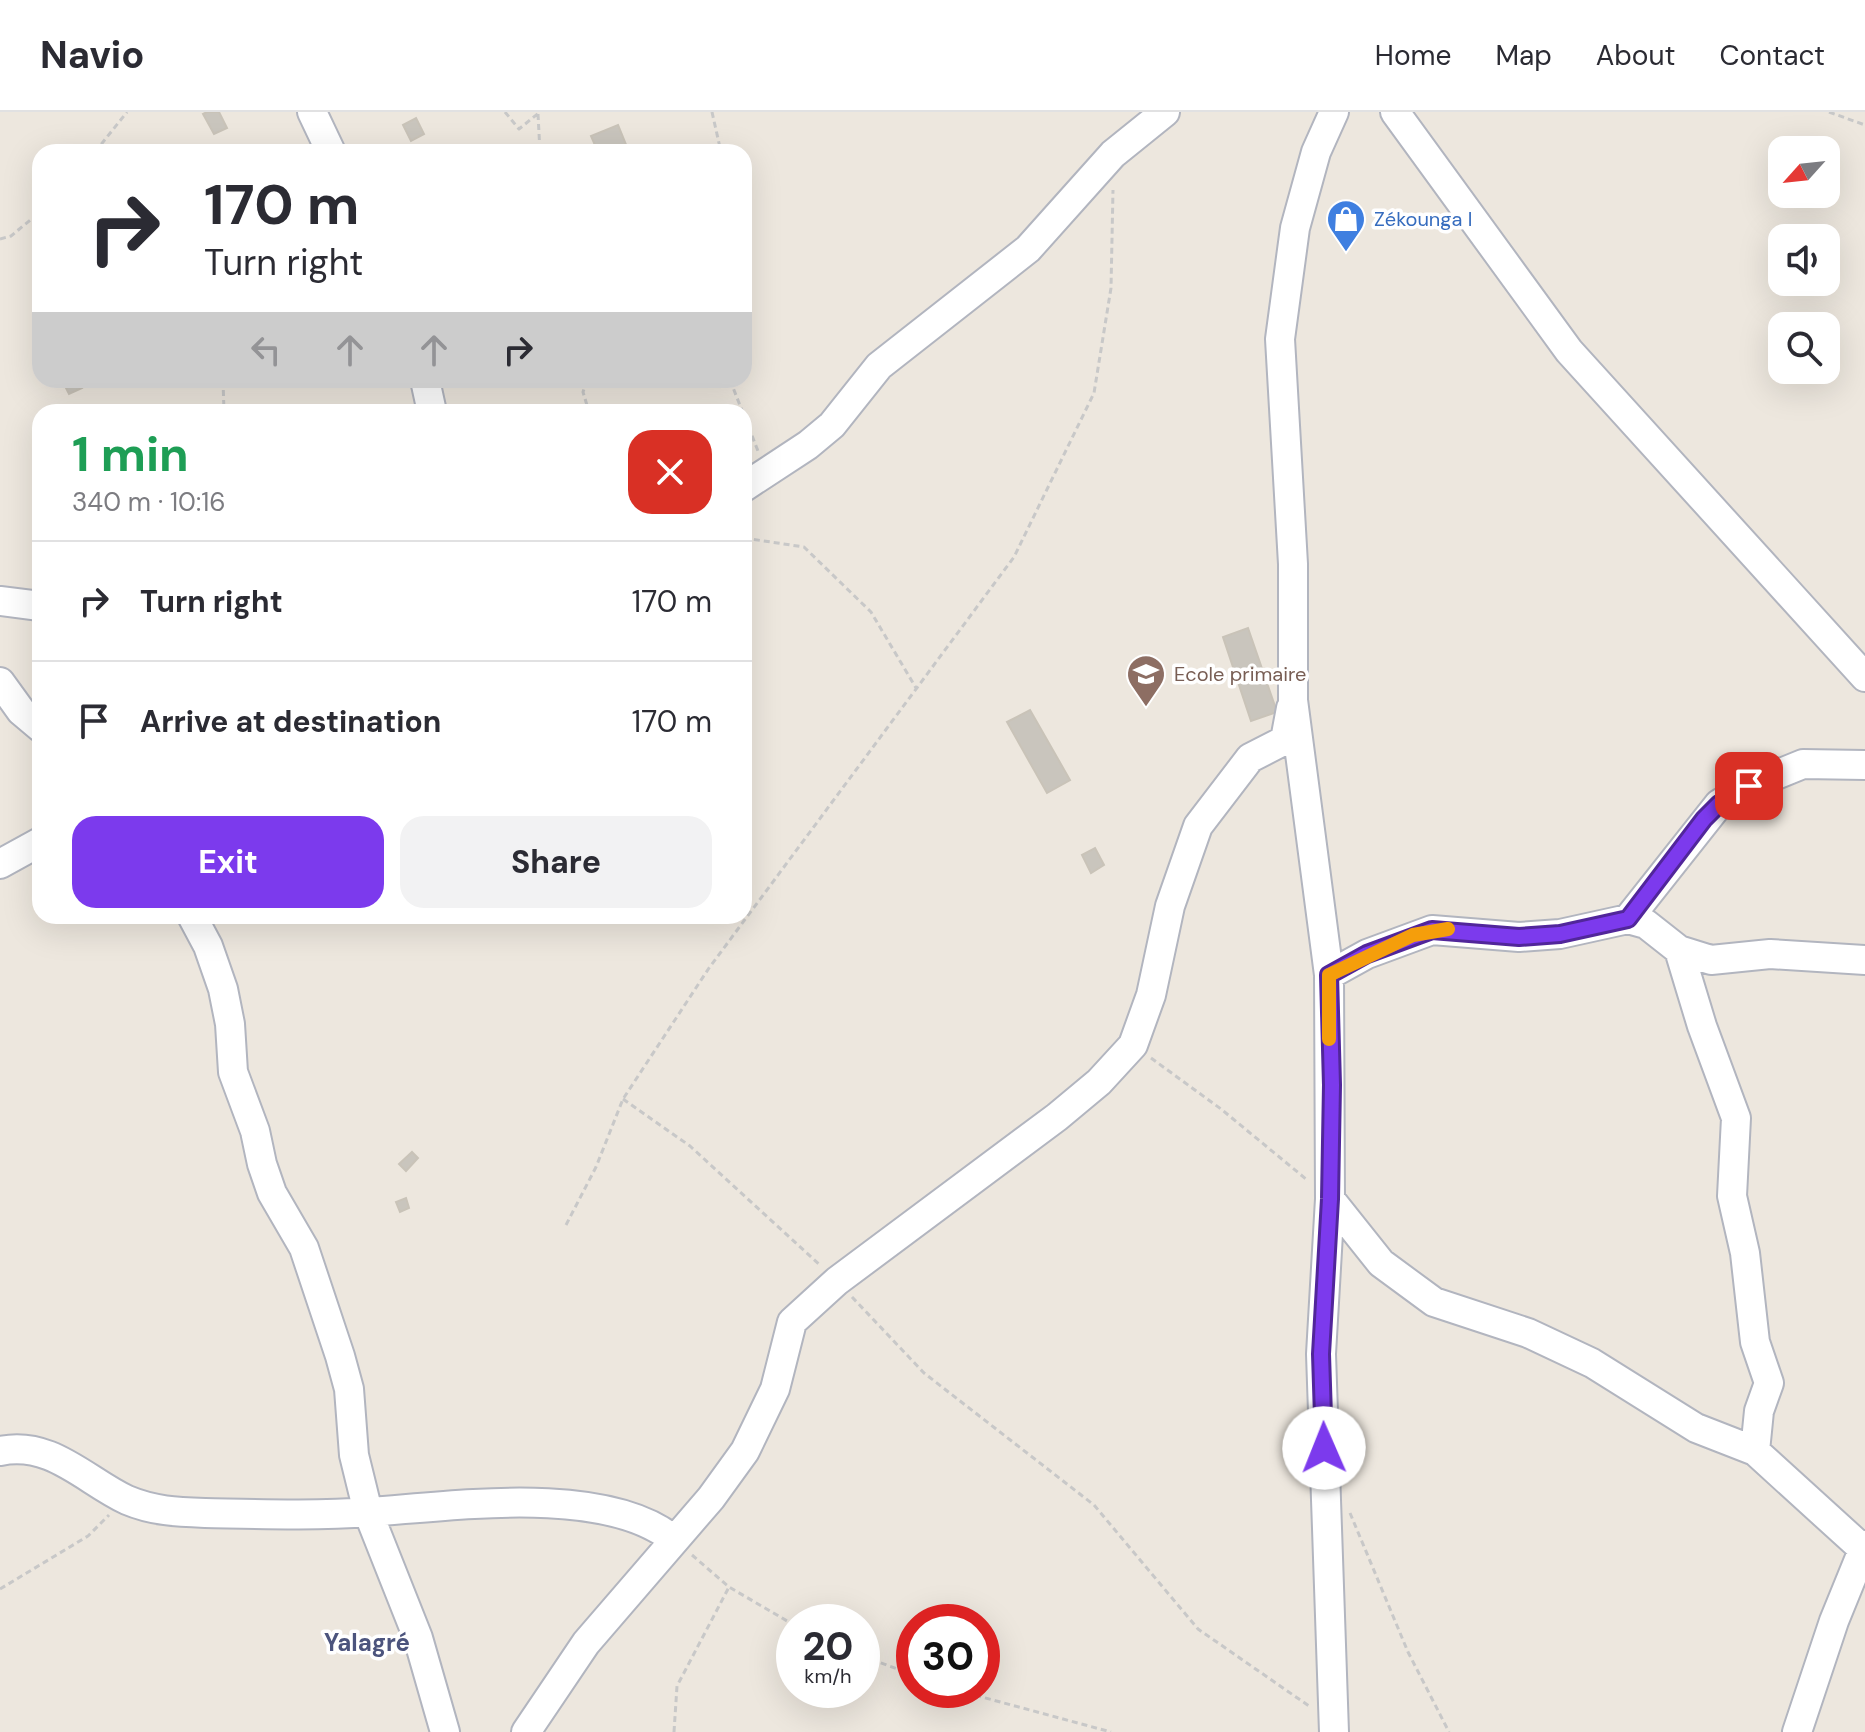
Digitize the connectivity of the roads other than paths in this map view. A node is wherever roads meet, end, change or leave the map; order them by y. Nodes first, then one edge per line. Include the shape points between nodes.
1 (312, 112) edge
2 (1165, 112) edge
3 (1334, 112) edge
4 (1395, 112) edge
5 (327, 144) edge
6 (752, 482) edge
7 (0, 601) edge
8 (32, 605) edge
9 (1865, 677) edge
10 (0, 682) edge
11 (1293, 700) junction
12 (32, 720) edge
13 (1865, 765) edge
14 (32, 846) edge
15 (0, 864) edge
16 (1628, 919) junction
17 (196, 924) edge
18 (1679, 950) junction
19 (1865, 960) edge
20 (1329, 975) junction
21 (1330, 1199) junction
22 (0, 1451) edge
23 (1755, 1451) junction
24 (368, 1512) junction
25 (673, 1539) junction
26 (1864, 1548) edge
27 (1335, 1728) edge
28 (445, 1732) edge
29 (526, 1732) edge
30 (1797, 1732) edge

1 - 5 street
2 - 6 street via 1113,154 1028,249 879,366 832,425
3 - 11 street via 1316,152 1295,228 1280,339 1293,564
4 - 9 street via 1569,351
7 - 8 street
10 - 12 street
11 - 20 street
11 - 25 street via 1285,740 1250,758 1198,826 1170,906 1151,995 1133,1045 1099,1082 1004,1160 837,1281 792,1322 775,1389 745,1451
13 - 16 street via 1803,764 1719,804
14 - 15 street
16 - 18 street via 1646,924
16 - 20 street via 1519,937 1432,930 1367,954
17 - 24 street via 223,989 233,1072 262,1164 272,1193 304,1248 340,1356
18 - 19 street via 1711,960 1770,954
18 - 23 street via 1736,1118 1732,1196 1751,1287 1755,1342 1769,1383 1759,1411
20 - 21 street
21 - 23 street via 1381,1263 1434,1302 1528,1333 1592,1363 1696,1428
21 - 27 street via 1321,1354
22 - 24 street via 66,1461 125,1499 152,1509
23 - 26 street
24 - 25 street via 458,1503 572,1506 625,1515
24 - 28 street via 418,1638
25 - 29 street via 586,1643
26 - 30 street

